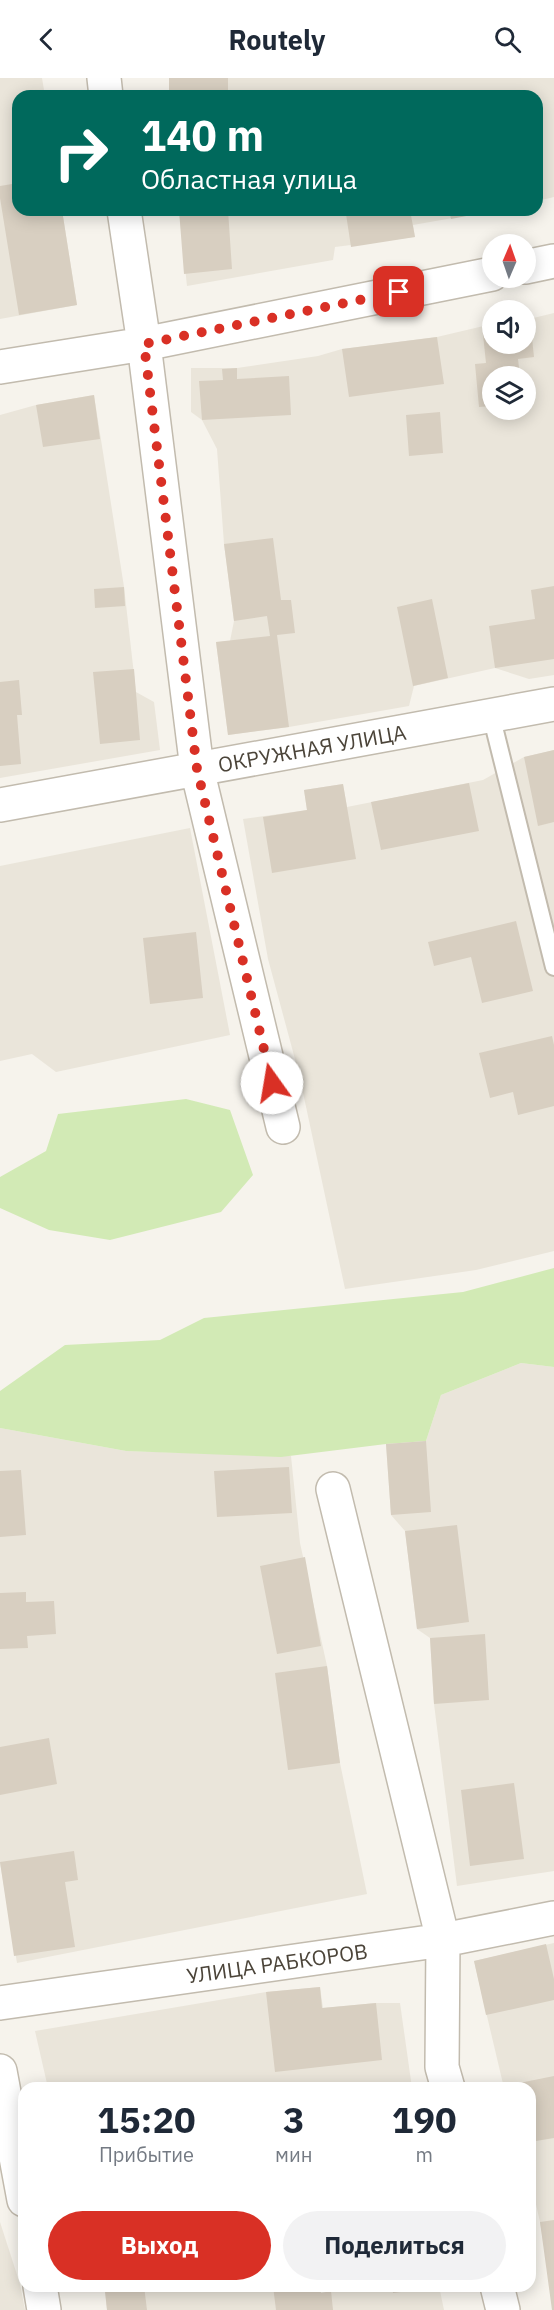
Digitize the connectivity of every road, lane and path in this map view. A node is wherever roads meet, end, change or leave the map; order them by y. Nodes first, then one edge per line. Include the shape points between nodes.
1 (125, 216) edge
2 (554, 261) edge
3 (536, 265) edge
4 (482, 276) edge
5 (144, 344) junction
6 (0, 367) edge
7 (554, 704) edge
8 (491, 715) junction
9 (197, 769) junction
10 (0, 805) edge
11 (554, 967) edge
12 (283, 1127) dead end
13 (333, 1489) dead end
14 (554, 1918) edge
15 (443, 1940) junction
16 (0, 2003) edge
17 (0, 2071) edge
18 (446, 2082) edge
19 (18, 2168) edge
20 (41, 2292) edge
21 (498, 2292) edge
22 (44, 2310) edge
23 (503, 2310) edge

1 - 5 street
2 - 3 street
4 - 5 street
5 - 6 street
5 - 9 street
7 - 8 street, ОКРУЖНАЯ УЛИЦА
8 - 9 street, ОКРУЖНАЯ УЛИЦА
8 - 11 lane
9 - 10 street, ОКРУЖНАЯ УЛИЦА
9 - 12 street
13 - 15 street
14 - 15 street, УЛИЦА РАБКОРОВ
15 - 16 street, УЛИЦА РАБКОРОВ
15 - 18 street via 442,2067
17 - 19 street
20 - 22 street
21 - 23 street

